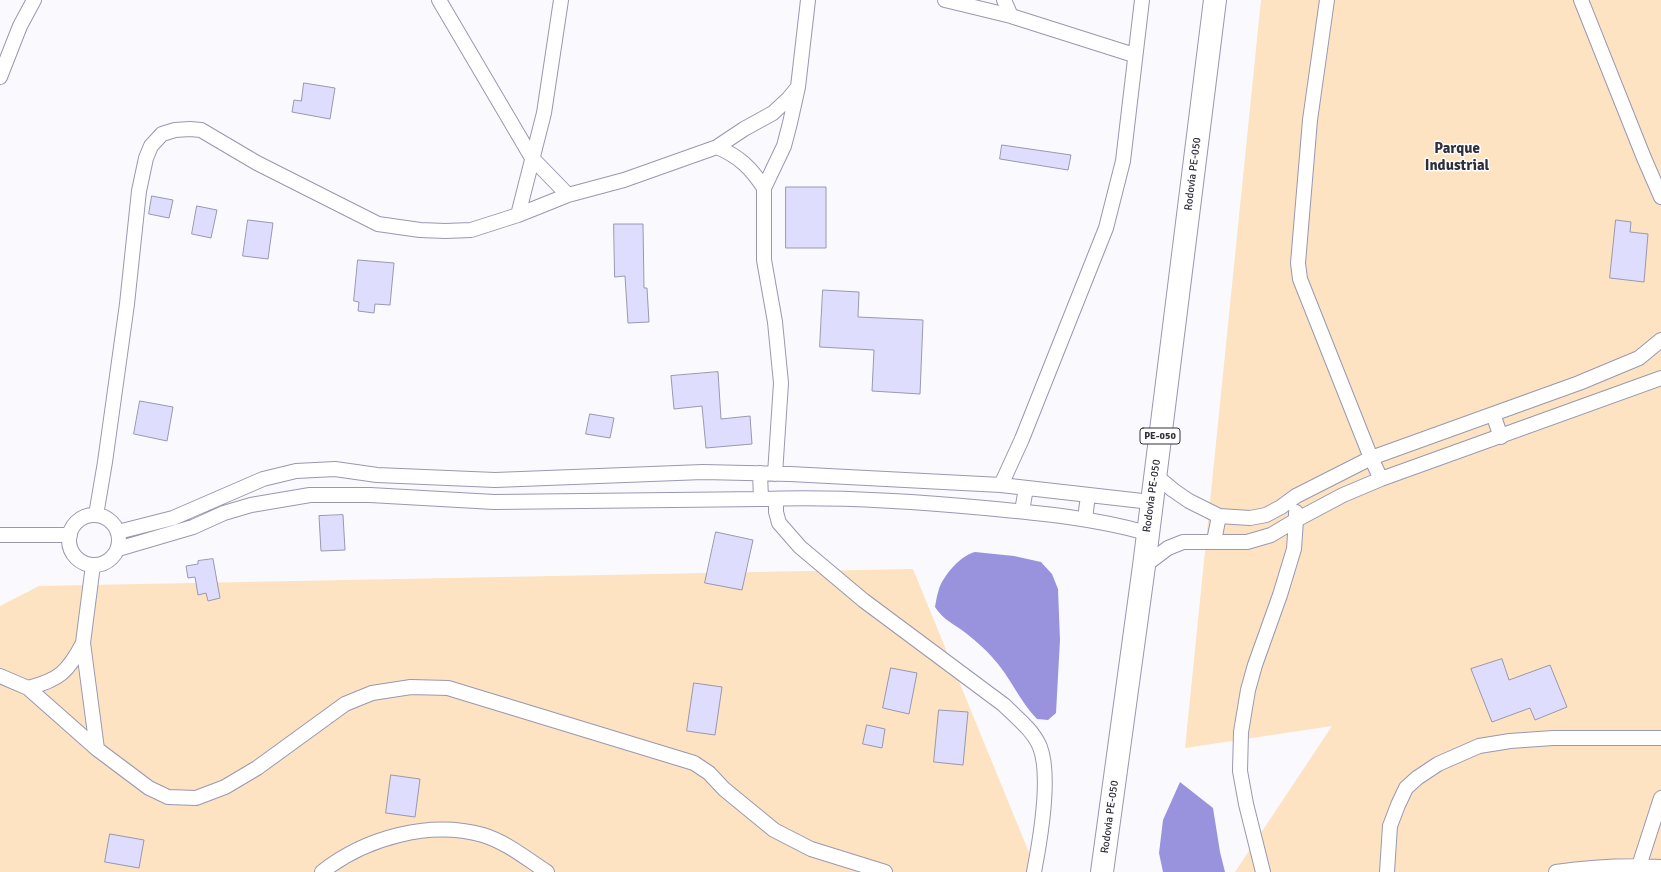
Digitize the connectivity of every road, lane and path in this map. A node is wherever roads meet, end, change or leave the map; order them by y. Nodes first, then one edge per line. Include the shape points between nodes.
1 (34, 0) edge
2 (439, 0) edge
3 (561, 0) edge
4 (808, 0) edge
5 (945, 0) edge
6 (1004, 0) edge
7 (1142, 0) edge
8 (1216, 0) edge
9 (1327, 0) edge
10 (1581, 0) edge
11 (1011, 16) junction
12 (1134, 55) junction
13 (0, 77) edge
14 (798, 87) junction
15 (717, 147) junction
16 (532, 158) junction
17 (764, 188) junction
18 (568, 195) junction
19 (1661, 197) edge
20 (518, 215) junction
21 (1661, 340) edge
22 (1661, 378) edge
23 (1493, 414) junction
24 (1501, 437) junction
25 (1371, 458) junction
26 (760, 473) junction
27 (775, 474) junction
28 (790, 474) junction
29 (1155, 475) junction
30 (1381, 479) junction
31 (1001, 485) junction
32 (1026, 488) junction
33 (1088, 495) junction
34 (1296, 496) junction
35 (791, 497) junction
36 (761, 499) junction
37 (776, 499) junction
38 (1151, 502) junction
39 (1022, 512) junction
40 (96, 515) junction
41 (1219, 516) junction
42 (1085, 519) junction
43 (1296, 520) junction
44 (118, 532) junction
45 (1147, 533) junction
46 (0, 535) edge
47 (70, 535) junction
48 (1214, 541) junction
49 (118, 549) junction
50 (93, 565) junction
51 (1144, 566) junction
52 (83, 644) junction
53 (0, 676) edge
54 (28, 688) junction
55 (1661, 738) edge
56 (97, 749) junction
57 (1661, 798) edge
58 (1639, 866) junction
59 (1661, 867) edge
60 (322, 872) edge
61 (546, 872) edge
62 (885, 872) edge
63 (1034, 872) edge
64 (1102, 872) edge
65 (1263, 872) edge
66 (1387, 872) edge
67 (1556, 872) edge

1 - 13 street via 20,26
2 - 16 street
3 - 16 street via 545,107
4 - 14 street
5 - 11 street
6 - 11 street
7 - 12 street
8 - 29 main road, Rodovia PE-050 / PE-050
9 - 25 street via 1310,120 1298,262 1300,279
10 - 19 street
11 - 12 street
12 - 31 street via 1123,161 1106,228 1022,439
14 - 15 street via 774,113
14 - 17 street via 784,146
15 - 17 street via 742,160
15 - 18 street via 624,180
16 - 18 street
16 - 20 street
17 - 27 street via 764,260 775,322 781,383
18 - 20 street
20 - 40 street via 471,230 458,231 420,230 378,224 257,163 201,130 190,128 162,134 151,146 146,158 139,191 127,304
21 - 23 street via 1640,358
22 - 24 street
23 - 24 street
23 - 25 street
24 - 30 street
25 - 30 street
25 - 34 street
26 - 27 street
26 - 36 street
26 - 44 street via 703,472 495,480 377,475 335,469 296,471 262,479 173,518
27 - 28 street
28 - 31 street
28 - 35 street
29 - 38 main road, Rodovia PE-050 / PE-050
29 - 41 street via 1188,501
30 - 43 street via 1336,498
31 - 32 street
32 - 33 street
32 - 39 street
33 - 38 street
33 - 42 street
34 - 41 street via 1266,515 1250,518
34 - 43 street
35 - 37 street
35 - 39 street via 897,500
36 - 37 street
36 - 49 street via 494,502 370,495 310,495 251,505 224,513 194,527
37 - 63 street via 779,523 800,548 863,600 1004,705 1034,736 1040,747 1045,773
38 - 45 main road, Rodovia PE-050 / PE-050
39 - 42 street
40 - 44 street via 110,520
40 - 47 street via 89,515 76,522
41 - 48 street
42 - 45 street
43 - 48 street via 1259,540
43 - 65 street via 1294,550 1255,665 1241,732 1240,771
44 - 49 street
45 - 51 main road, Rodovia PE-050 / PE-050
46 - 47 street
47 - 50 street via 69,542 74,555 86,564
48 - 51 street via 1183,542 1168,548
49 - 50 street via 108,561
50 - 52 street
51 - 64 main road, Rodovia PE-050 / PE-050
52 - 54 street via 67,669 48,683
52 - 56 street
53 - 54 street
54 - 56 street
55 - 66 street via 1553,738 1510,741 1479,746 1438,764 1406,788 1390,826
56 - 62 street via 149,788 168,797 196,798 225,787 257,768 345,704 372,693 411,687 448,688 694,763 774,830 811,850
57 - 58 street
58 - 59 street
58 - 67 street
60 - 61 street via 349,853 370,844 408,834 459,830 484,836 504,845

